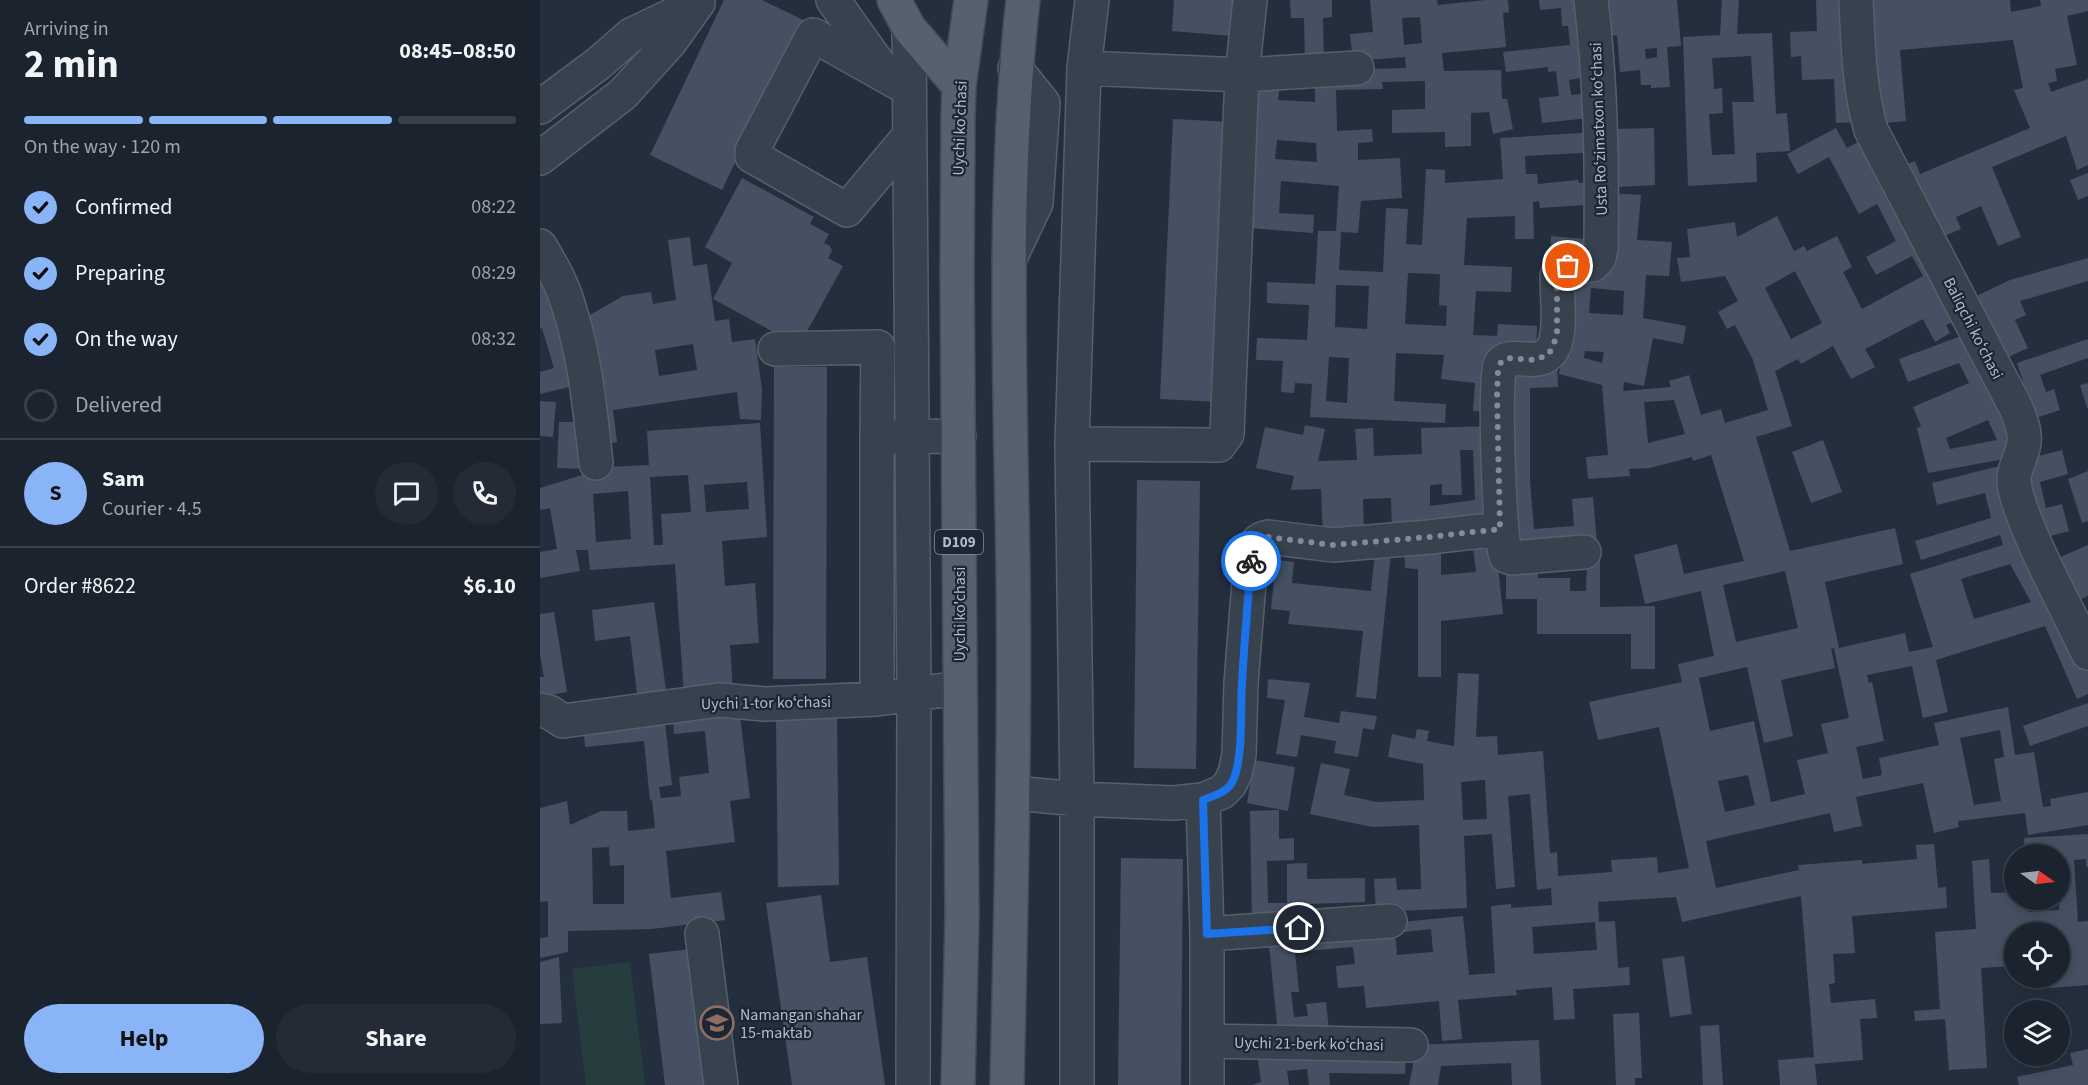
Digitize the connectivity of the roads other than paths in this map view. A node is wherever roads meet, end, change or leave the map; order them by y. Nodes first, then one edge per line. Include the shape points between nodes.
1 (831, 0) edge
2 (971, 0) edge
3 (1023, 0) edge
4 (1092, 0) edge
5 (1250, 0) edge
6 (1591, 0) edge
7 (1856, 0) edge
8 (699, 2) edge
9 (901, 14) edge
10 (813, 35) junction
11 (1084, 68) junction
12 (1357, 68) dead end
13 (1242, 75) junction
14 (898, 82) junction
15 (959, 86) junction
16 (540, 107) edge
17 (909, 136) junction
18 (540, 158) edge
19 (540, 246) edge
20 (911, 333) junction
21 (879, 347) junction
22 (775, 349) dead end
23 (911, 436) junction
24 (959, 436) junction
25 (877, 437) junction
26 (1072, 444) junction
27 (596, 462) dead end
28 (1500, 529) junction
29 (1584, 552) dead end
30 (2088, 653) edge
31 (960, 688) junction
32 (914, 694) junction
33 (877, 699) junction
34 (540, 710) edge
35 (1014, 793) junction
36 (1077, 799) junction
37 (1203, 800) junction
38 (1390, 921) dead end
39 (702, 934) dead end
40 (1207, 934) junction
41 (1207, 1041) junction
42 (1411, 1045) dead end
43 (721, 1085) edge
44 (913, 1085) edge
45 (958, 1085) edge
46 (1007, 1085) edge
47 (1077, 1085) edge
48 (1207, 1085) edge

1 - 10 street
1 - 14 street
2 - 15 main road, Uychi ko'chasi / D109
3 - 35 main road via 1016,68 1009,260
4 - 11 street
5 - 13 street
6 - 28 street, Usta Roʻzimatxon koʻchasi via 1599,61 1601,248 1592,266 1568,266 1557,276 1557,336 1549,354 1536,360 1508,358 1498,370
7 - 30 street, Baliqchi koʻchasi via 1860,72 1871,130 2016,408 2024,428 2024,446 2013,476 2017,496
8 - 16 street via 630,35
8 - 18 street via 670,42 623,94
9 - 14 street
9 - 15 main road
10 - 14 street
10 - 17 street via 752,156 847,210
11 - 13 street
11 - 26 street
12 - 13 street
13 - 26 street via 1227,434 1219,445
14 - 17 street
15 - 24 main road, Uychi ko'chasi / D109
17 - 20 street
19 - 27 street via 560,282 574,323 588,390
20 - 21 street via 880,333
20 - 23 street
21 - 22 street
21 - 25 street
23 - 24 street
23 - 25 street
23 - 32 street
24 - 31 main road, Uychi ko'chasi / D109
25 - 33 street
26 - 36 street
28 - 29 street via 1503,551 1511,558
28 - 37 street via 1333,545 1260,539 1251,557 1239,755 1230,784
31 - 32 street, Uychi 1-tor koʻchasi
31 - 45 main road, Uychi ko'chasi / D109 via 962,916
32 - 33 street, Uychi 1-tor koʻchasi
32 - 44 street
33 - 34 street, Uychi 1-tor koʻchasi via 765,704 719,700 563,722
35 - 36 street
35 - 46 main road
36 - 37 street
36 - 47 street
37 - 40 street
38 - 40 street
39 - 43 street
40 - 41 street
41 - 42 street, Uychi 21-berk koʻchasi
41 - 48 street

